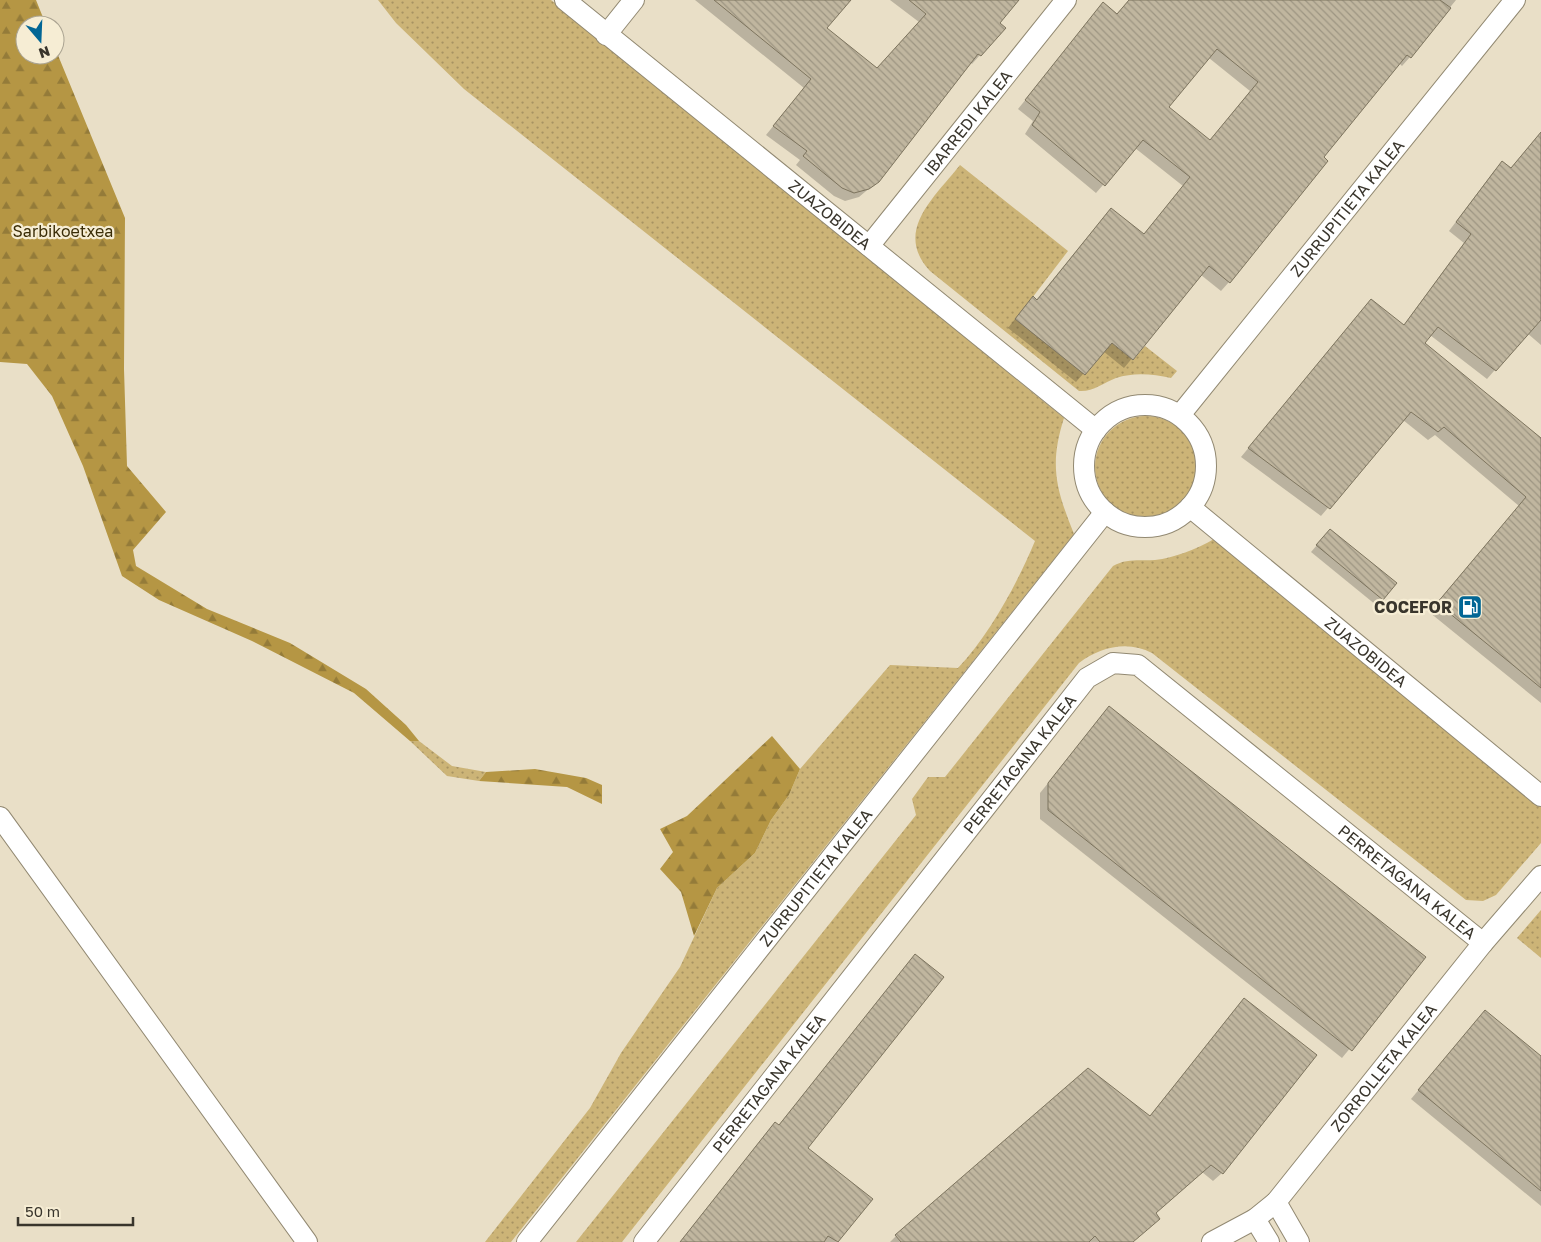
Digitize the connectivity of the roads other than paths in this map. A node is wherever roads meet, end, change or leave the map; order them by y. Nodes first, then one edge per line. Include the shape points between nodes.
1 (565, 0) edge
2 (634, 0) edge
3 (1066, 0) edge
4 (1515, 0) edge
5 (606, 35) junction
6 (869, 246) junction
7 (1180, 415) junction
8 (1096, 430) junction
9 (1190, 507) junction
10 (1105, 512) junction
11 (1541, 796) edge
12 (0, 817) edge
13 (1541, 876) edge
14 (1483, 943) junction
15 (1276, 1202) junction
16 (1255, 1218) junction
17 (308, 1242) edge
18 (527, 1242) edge
19 (644, 1242) edge
20 (1212, 1242) edge
21 (1269, 1242) edge
22 (1298, 1242) edge

1 - 5 street, ZUAZOBIDEA
2 - 5 street
3 - 6 street, IBARREDI KALEA
4 - 7 street, ZURRUPITIETA KALEA
5 - 6 street, ZUAZOBIDEA
6 - 8 street, ZUAZOBIDEA
7 - 8 street via 1158,407 1135,406 1120,410
7 - 9 street via 1200,438 1206,459 1204,481
8 - 10 street via 1088,443 1084,472 1091,494
9 - 10 street via 1175,519 1158,526 1121,522
9 - 11 street, ZUAZOBIDEA
10 - 18 street, ZURRUPITIETA KALEA
12 - 17 street
13 - 14 street, ZORROLLETA KALEA
14 - 15 street, ZORROLLETA KALEA
14 - 19 street, PERRETAGANA KALEA via 1138,665 1113,663 1087,678
15 - 16 street, ZORROLLETA KALEA
15 - 22 street
16 - 20 street, ZORROLLETA KALEA
16 - 21 street

